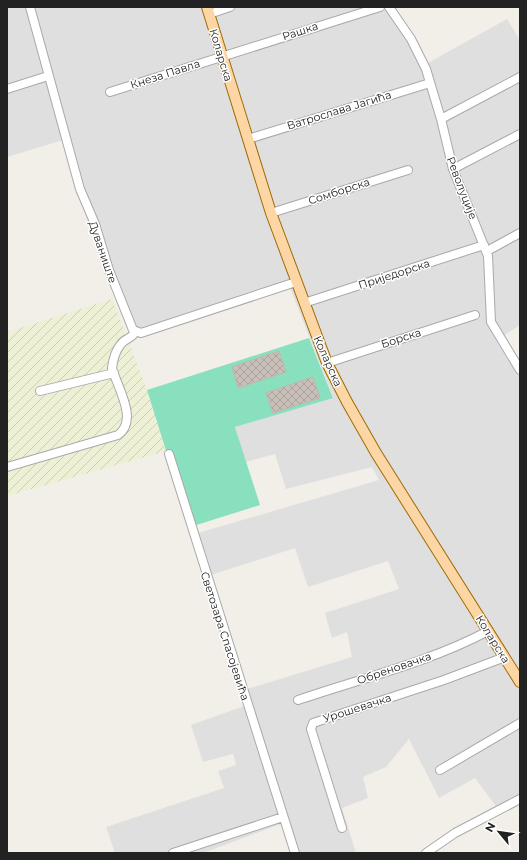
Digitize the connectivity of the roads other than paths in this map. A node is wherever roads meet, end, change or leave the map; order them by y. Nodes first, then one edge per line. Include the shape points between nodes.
1 (30, 7) edge
2 (230, 7) edge
3 (380, 7) edge
4 (390, 7) edge
5 (208, 11) edge
6 (222, 56) junction
7 (48, 76) junction
8 (520, 77) edge
9 (430, 82) junction
10 (7, 89) edge
11 (110, 92) dead end
12 (441, 119) junction
13 (520, 134) edge
14 (248, 139) junction
15 (453, 169) junction
16 (408, 170) dead end
17 (271, 213) junction
18 (520, 233) edge
19 (485, 248) junction
20 (296, 282) junction
21 (304, 302) junction
22 (475, 315) dead end
23 (135, 332) junction
24 (327, 363) junction
25 (520, 370) edge
26 (114, 373) junction
27 (40, 391) dead end
28 (169, 454) dead end
29 (7, 467) edge
30 (488, 631) junction
31 (504, 657) junction
32 (520, 682) edge
33 (298, 700) dead end
34 (520, 723) edge
35 (440, 770) dead end
36 (520, 799) edge
37 (283, 817) junction
38 (342, 828) dead end
39 (173, 853) edge
40 (295, 853) edge
41 (426, 853) edge

1 - 7 street, Дуваниште
2 - 5 street
3 - 6 street, Рашка
4 - 9 street, Револуције via 411,39
5 - 6 main road, Коларска
6 - 11 street, Кнеза Павла
6 - 14 main road, Коларска
7 - 10 street
7 - 23 street, Дуваниште via 80,189 95,224 118,295
8 - 12 street
9 - 12 street, Револуције
9 - 14 street, Ватрослава Јагића
12 - 15 street, Револуције
13 - 15 street
14 - 17 main road, Коларска
15 - 19 street, Револуције
16 - 17 street, Сомборска
17 - 20 main road, Коларска
18 - 19 street, Приједорска
19 - 21 street, Приједорска
19 - 25 street, Револуције via 490,264 491,322
20 - 21 main road, Коларска
20 - 23 street
21 - 24 main road, Коларска
22 - 24 street, Борска
23 - 26 street via 131,338 121,343 113,362
24 - 30 main road, Коларска via 368,440
26 - 27 street
26 - 29 street via 128,422 124,430 118,435
28 - 37 street, Светозара Спасојевића
30 - 31 main road, Коларска
30 - 33 street, Обреновачка via 464,644
31 - 32 main road, Коларска
31 - 38 street, Урошевачка via 444,680 313,723 311,729
34 - 35 street
36 - 41 street via 455,833
37 - 39 street
37 - 40 street, Светозара Спасојевића

